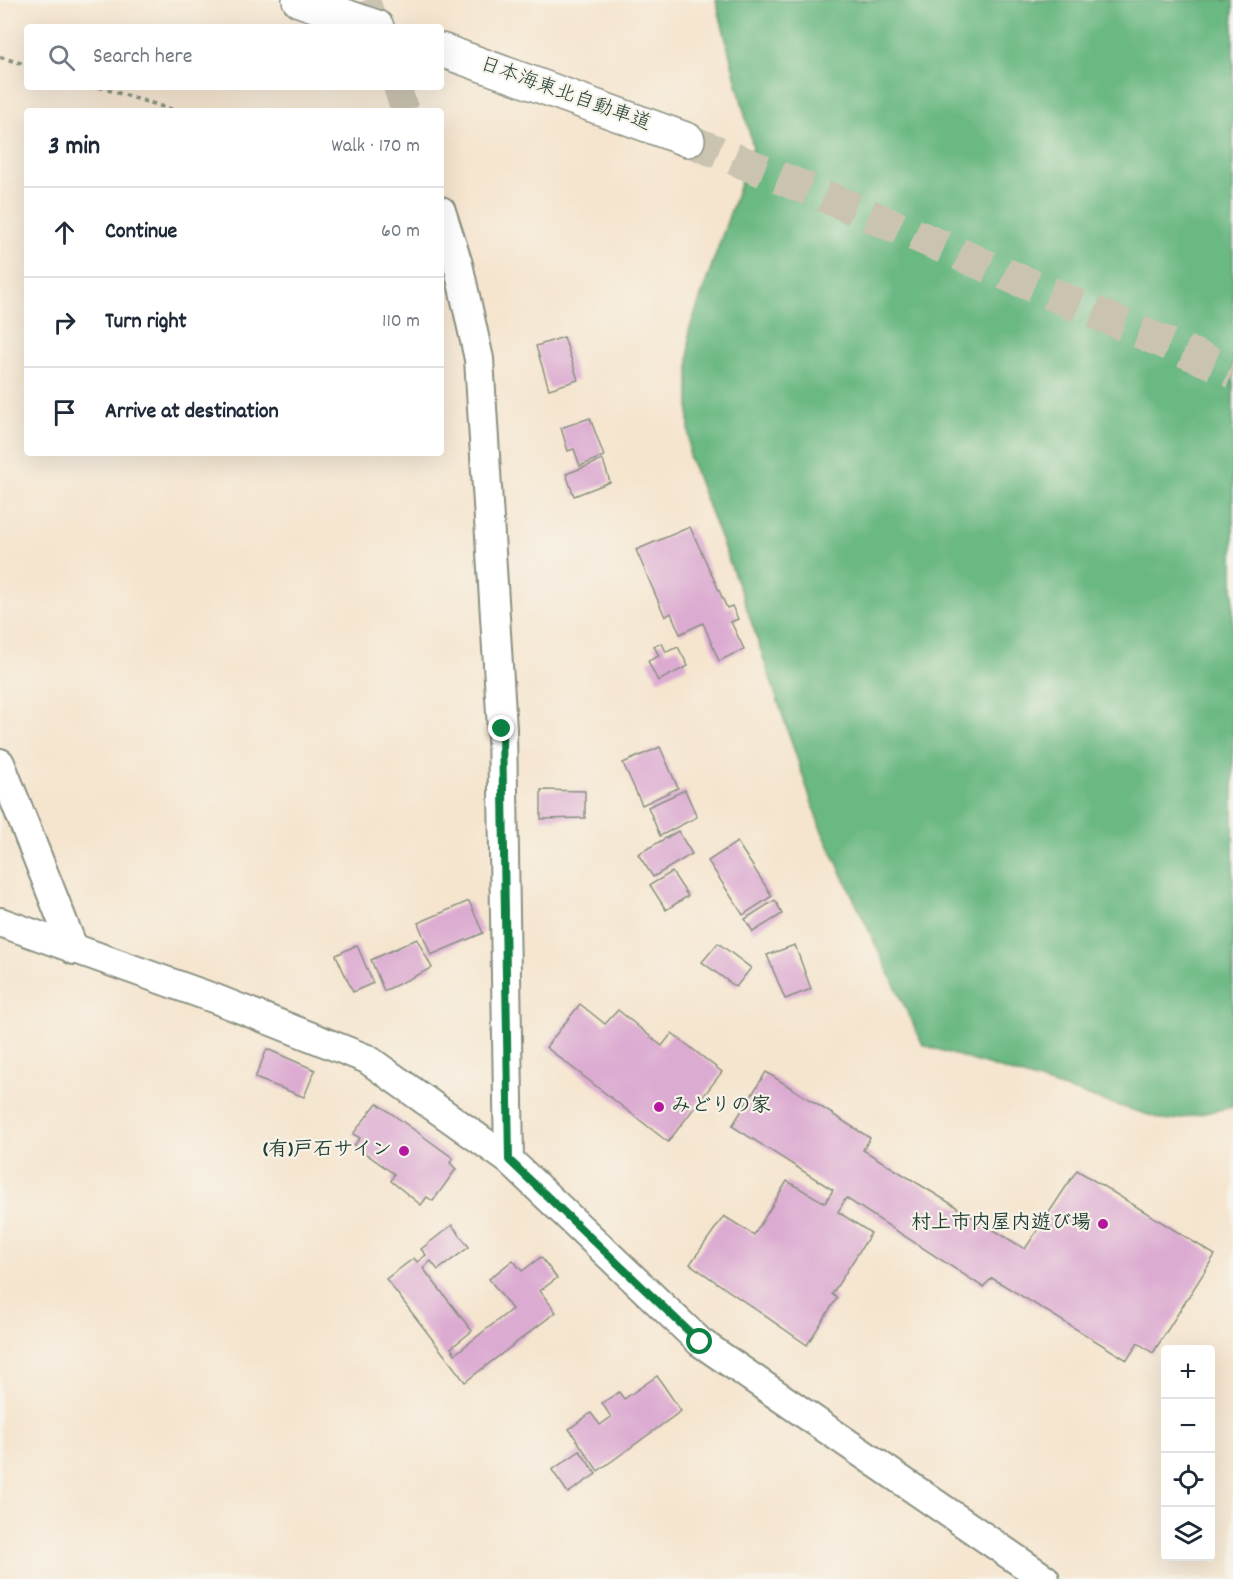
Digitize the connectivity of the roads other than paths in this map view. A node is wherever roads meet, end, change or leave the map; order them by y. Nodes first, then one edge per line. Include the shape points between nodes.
1 (299, 0) edge
2 (369, 24) edge
3 (444, 51) edge
4 (688, 141) tunnel mouth
5 (444, 220) edge
6 (0, 763) edge
7 (0, 922) edge
8 (74, 950) junction
9 (509, 1160) junction
10 (1044, 1579) edge

1 - 2 highway
3 - 4 highway, 日本海東北自動車道
5 - 9 street via 479,359 502,729
6 - 8 street
7 - 8 street
8 - 9 street via 216,999 367,1059
9 - 10 street via 700,1342

